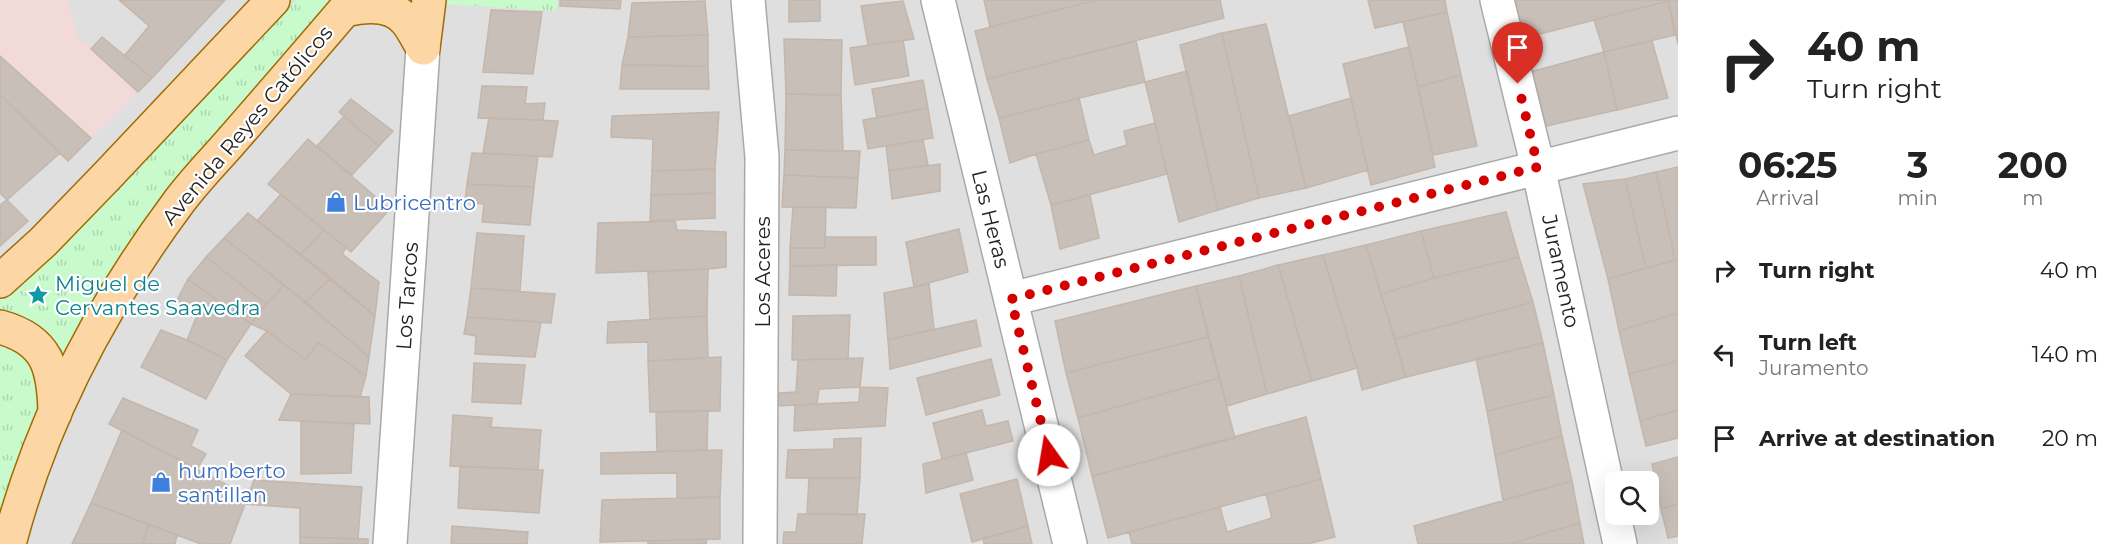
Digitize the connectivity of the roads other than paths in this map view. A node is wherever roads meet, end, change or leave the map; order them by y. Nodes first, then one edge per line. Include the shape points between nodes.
1 (273, 0) edge
2 (429, 0) edge
3 (748, 0) edge
4 (938, 0) edge
5 (1497, 0) edge
6 (349, 5) edge
7 (423, 48) junction
8 (1678, 133) edge
9 (1538, 167) junction
10 (0, 281) edge
11 (1011, 299) junction
12 (0, 327) edge
13 (55, 413) junction
14 (9, 544) edge
15 (390, 544) edge
16 (760, 544) edge
17 (1070, 544) edge
18 (1620, 544) edge

1 - 10 main road via 43,242
2 - 7 main road
3 - 16 street, Los Aceres via 762,156
4 - 11 street, Las Heras
5 - 9 street, Juramento
6 - 7 main road via 385,7 407,20
6 - 13 main road, Avenida Reyes Católicos via 177,203 92,335
7 - 15 street, Los Tarcos
8 - 9 street
9 - 11 street
9 - 18 street, Juramento
11 - 17 street, Las Heras
12 - 13 main road via 18,332 41,351 54,384
13 - 14 main road, Avenida Reyes Católicos

